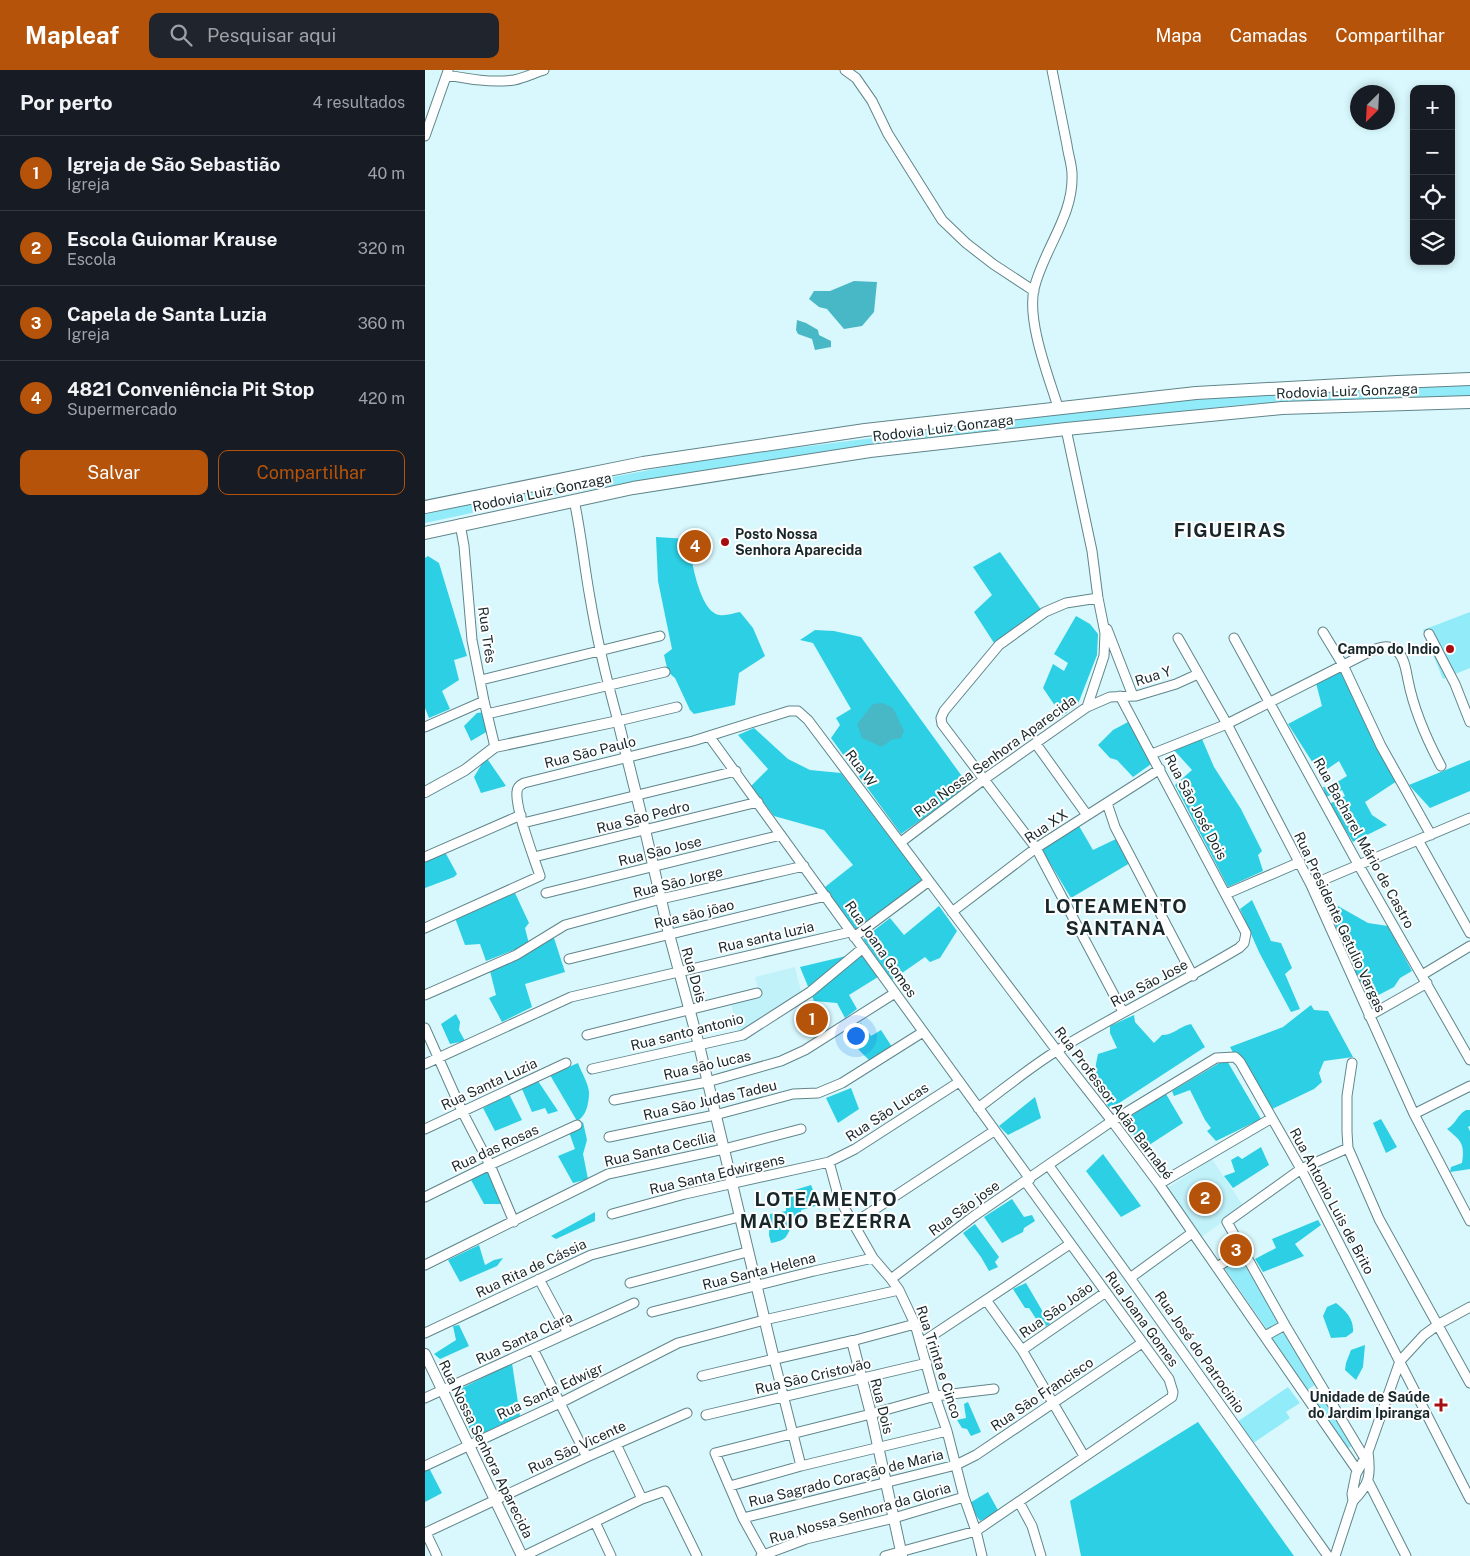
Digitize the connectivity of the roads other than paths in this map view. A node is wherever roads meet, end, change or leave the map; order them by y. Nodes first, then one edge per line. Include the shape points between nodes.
1 (544, 70) edge
2 (845, 70) edge
3 (1051, 70) edge
4 (448, 72) edge
5 (428, 117) edge
6 (425, 136) edge
7 (1034, 291) junction
8 (1470, 380) edge
9 (1470, 402) edge
10 (1058, 408) junction
11 (1066, 429) junction
12 (574, 500) junction
13 (425, 507) edge
14 (460, 524) junction
15 (425, 533) edge
16 (1099, 598) junction
17 (1105, 624) junction
18 (1323, 632) dead end
19 (1429, 634) dead end
20 (660, 636) dead end
21 (1179, 638) dead end
22 (1234, 638) dead end
23 (601, 650) junction
24 (1343, 665) junction
25 (665, 672) dead end
26 (1198, 674) junction
27 (481, 680) junction
28 (609, 686) junction
29 (1120, 696) junction
30 (1133, 696) junction
31 (484, 701) junction
32 (1271, 703) junction
33 (677, 707) dead end
34 (1087, 707) junction
35 (798, 711) joint
36 (487, 714) junction
37 (618, 721) junction
38 (1470, 722) edge
39 (1227, 724) junction
40 (425, 727) edge
41 (709, 736) junction
42 (1036, 744) junction
43 (495, 747) junction
44 (1152, 754) junction
45 (627, 758) junction
46 (1441, 766) dead end
47 (1160, 769) junction
48 (736, 771) junction
49 (983, 780) junction
50 (425, 792) edge
51 (637, 795) junction
52 (758, 802) junction
53 (1107, 803) junction
54 (1087, 815) junction
55 (1470, 818) edge
56 (522, 819) junction
57 (645, 830) junction
58 (1431, 834) junction
59 (781, 835) junction
60 (1418, 840) junction
61 (901, 842) junction
62 (1036, 848) junction
63 (425, 857) edge
64 (534, 857) junction
65 (1300, 862) junction
66 (1358, 864) junction
67 (804, 866) junction
68 (653, 867) junction
69 (929, 881) junction
70 (1311, 885) junction
71 (546, 893) dead end
72 (1226, 894) junction
73 (826, 896) junction
74 (661, 899) junction
75 (952, 912) junction
76 (425, 928) edge
77 (1246, 933) joint
78 (1470, 933) edge
79 (669, 934) junction
80 (852, 934) junction
81 (1470, 946) edge
82 (863, 948) junction
83 (569, 960) dead end
84 (679, 973) junction
85 (1422, 975) junction
86 (1193, 976) junction
87 (1427, 983) junction
88 (757, 993) dead end
89 (895, 994) junction
90 (425, 996) edge
91 (690, 1011) junction
92 (1123, 1012) junction
93 (1369, 1016) junction
94 (425, 1028) edge
95 (923, 1032) junction
96 (587, 1035) dead end
97 (699, 1045) junction
98 (1057, 1051) junction
99 (439, 1057) junction
100 (1235, 1057) joint
101 (1470, 1060) edge
102 (566, 1063) dead end
103 (1352, 1063) dead end
104 (425, 1064) edge
105 (592, 1069) dead end
106 (707, 1082) junction
107 (959, 1082) junction
108 (1470, 1086) edge
109 (614, 1100) dead end
110 (978, 1108) junction
111 (462, 1111) junction
112 (1414, 1114) junction
113 (715, 1115) junction
114 (1272, 1118) junction
115 (1112, 1122) junction
116 (577, 1125) dead end
117 (425, 1129) edge
118 (801, 1129) dead end
119 (994, 1131) junction
120 (609, 1137) dead end
121 (1349, 1148) junction
122 (723, 1149) junction
123 (829, 1162) junction
124 (490, 1165) junction
125 (1049, 1166) junction
126 (1301, 1169) junction
127 (1027, 1180) junction
128 (731, 1183) junction
129 (1159, 1184) junction
130 (425, 1197) edge
131 (612, 1214) dead end
132 (739, 1217) junction
133 (1470, 1221) edge
134 (514, 1222) junction
135 (854, 1223) junction
136 (1192, 1233) junction
137 (1070, 1244) junction
138 (1244, 1250) junction
139 (747, 1252) junction
140 (873, 1258) junction
141 (425, 1266) edge
142 (1217, 1267) junction
143 (1131, 1278) junction
144 (539, 1279) junction
145 (891, 1279) junction
146 (630, 1283) dead end
147 (755, 1286) junction
148 (899, 1290) junction
149 (1106, 1292) junction
150 (986, 1300) junction
151 (634, 1303) dead end
152 (1470, 1307) edge
153 (653, 1312) dead end
154 (764, 1320) junction
155 (915, 1324) junction
156 (1439, 1324) junction
157 (1285, 1325) junction
158 (425, 1333) edge
159 (568, 1333) junction
160 (1265, 1336) junction
161 (852, 1341) junction
162 (921, 1343) junction
163 (1142, 1343) junction
164 (533, 1349) junction
165 (1022, 1350) junction
166 (425, 1354) edge
167 (774, 1359) junction
168 (1400, 1361) junction
169 (927, 1363) junction
170 (702, 1376) dead end
171 (861, 1379) junction
172 (1470, 1383) edge
173 (1320, 1384) junction
174 (993, 1389) dead end
175 (443, 1390) junction
176 (1305, 1395) junction
177 (935, 1396) junction
178 (425, 1398) edge
179 (783, 1398) junction
180 (560, 1403) junction
181 (1053, 1403) junction
182 (687, 1413) dead end
183 (871, 1414) junction
184 (706, 1415) dead end
185 (947, 1431) junction
186 (792, 1432) junction
187 (469, 1444) junction
188 (616, 1444) junction
189 (879, 1448) junction
190 (1366, 1454) junction
191 (1084, 1456) junction
192 (587, 1457) junction
193 (956, 1465) junction
194 (425, 1466) edge
195 (801, 1466) junction
196 (1357, 1470) junction
197 (1368, 1481) junction
198 (887, 1483) junction
199 (730, 1486) junction
200 (964, 1497) junction
201 (643, 1499) junction
202 (1470, 1499) edge
203 (495, 1500) junction
204 (1353, 1501) junction
205 (1019, 1502) junction
206 (743, 1518) junction
207 (894, 1518) junction
208 (595, 1522) junction
209 (976, 1531) junction
210 (426, 1533) edge
211 (902, 1554) edge
212 (437, 1556) edge
213 (523, 1556) edge
214 (611, 1556) edge
215 (697, 1556) edge
216 (762, 1556) edge
217 (885, 1556) edge
218 (981, 1556) edge
219 (1041, 1556) edge
220 (1327, 1556) edge
221 (1335, 1556) edge
222 (1407, 1556) edge

1 - 4 street via 515,80 495,81 470,79
2 - 7 street via 856,78 872,101 888,134 943,220 993,264
3 - 7 street via 1072,174 1069,201
4 - 5 street
5 - 6 street
7 - 10 street via 1033,311 1039,344
8 - 10 highway, Rodovia Luiz Gonzaga via 1196,393
9 - 11 highway, Rodovia Luiz Gonzaga via 1282,408
10 - 13 highway, Rodovia Luiz Gonzaga via 865,430 643,464
11 - 12 highway, Rodovia Luiz Gonzaga via 870,451
11 - 16 street, Rua Nossa Senhora Aparecida
12 - 14 highway, Rodovia Luiz Gonzaga
12 - 23 street, Rua Dois
14 - 15 highway, Rodovia Luiz Gonzaga
14 - 27 street, Rua Três via 472,640
16 - 17 street, Rua Nossa Senhora Aparecida
16 - 49 street via 1066,603 1045,612 999,645 943,711 943,724
17 - 30 street
17 - 34 street, Rua Nossa Senhora Aparecida via 1104,656
18 - 24 street
19 - 38 street
20 - 23 street
21 - 26 street, Rua Presidente Getulio Vargas
22 - 32 street, Rua Bacharel Mário de Castro
23 - 27 street
23 - 28 street, Rua Dois
24 - 32 street
24 - 46 street via 1384,646 1399,653 1423,731
24 - 58 street via 1381,746
25 - 28 street
26 - 30 street, Rua Y
26 - 39 street, Rua Presidente Getulio Vargas
27 - 31 street, Rua Três
28 - 36 street
28 - 37 street, Rua Dois
29 - 30 street, Rua Y
29 - 34 street, Rua Y via 1102,699
29 - 44 street, Rua São José Dois
31 - 36 street, Rua Três
31 - 40 street
32 - 39 street
32 - 66 street, Rua Bacharel Mário de Castro
33 - 37 street
34 - 42 street, Rua Nossa Senhora Aparecida
35 - 41 street, Rua São Paulo
35 - 61 street, Rua W
36 - 43 street, Rua Três
37 - 43 main road
37 - 45 main road, Rua Dois
39 - 44 street
39 - 65 street, Rua Presidente Getulio Vargas
41 - 45 street, Rua São Paulo
41 - 48 street, Rua Joana Gomes
42 - 49 street, Rua Nossa Senhora Aparecida
42 - 54 street
43 - 50 main road via 465,770
44 - 47 street, Rua São José Dois
45 - 51 main road, Rua Dois
45 - 56 street, Rua São Paulo via 524,783 517,793
47 - 53 street, Rua XX
47 - 72 street, Rua São José Dois
48 - 51 street
48 - 52 street, Rua Joana Gomes
49 - 61 street, Rua Nossa Senhora Aparecida
49 - 62 street
51 - 56 street
51 - 57 main road, Rua Dois
52 - 57 street, Rua São Pedro
52 - 59 street, Rua Joana Gomes
53 - 54 street, Rua XX
53 - 86 street via 1115,827
54 - 62 street, Rua XX
55 - 58 street
56 - 63 street
56 - 64 street, Rua São Paulo
57 - 64 street, Rua São Pedro
57 - 68 main road, Rua Dois
58 - 60 street
59 - 67 street, Rua Joana Gomes
59 - 68 street, Rua São Jose
60 - 66 street
60 - 78 street
61 - 69 street
62 - 75 street, Rua XX
62 - 92 street
64 - 76 street, Rua São Paulo via 540,876
65 - 70 street, Rua Presidente Getulio Vargas
65 - 72 street
66 - 70 street
66 - 85 street, Rua Bacharel Mário de Castro
67 - 73 street, Rua Joana Gomes
67 - 74 street, Rua São Jorge
68 - 71 street, Rua São Jose
68 - 74 main road, Rua Dois
69 - 75 street, Rua Professor Adão Barnabé
69 - 80 street
70 - 93 street, Rua Presidente Getulio Vargas
72 - 77 street, Rua São José Dois
73 - 79 street, Rua são jõao
73 - 80 street, Rua Joana Gomes
74 - 79 main road, Rua Dois
74 - 90 street, Rua São Jorge via 560,928 516,955
75 - 98 street, Rua Professor Adão Barnabé
77 - 86 street, Rua São Jose via 1239,948
79 - 83 street, Rua são jõao
79 - 84 main road, Rua Dois
80 - 82 street, Rua Joana Gomes
80 - 84 street, Rua santa luzia via 750,954
81 - 85 street
82 - 89 street, Rua Joana Gomes
82 - 97 street, Rua santo antonio via 810,992 743,1035
84 - 91 main road, Rua Dois
84 - 99 street, Rua santa luzia via 571,997
85 - 87 street, Rua Bacharel Mário de Castro
86 - 92 street, Rua São Jose
87 - 93 street
87 - 101 street, Rua Bacharel Mário de Castro
88 - 91 street
89 - 95 street, Rua Joana Gomes
89 - 106 street, Rua são lucas via 805,1050 781,1061
91 - 96 street
91 - 97 main road, Rua Dois
92 - 98 street, Rua São Jose
93 - 112 street, Rua Presidente Getulio Vargas
94 - 99 street
95 - 107 street, Rua Joana Gomes
95 - 113 street, Rua São Judas Tadeu via 842,1083 818,1093 793,1094
97 - 105 street, Rua santo antonio
97 - 106 main road, Rua Dois
98 - 110 street, Rua São Jose
98 - 115 street, Rua Professor Adão Barnabé
99 - 104 street
99 - 111 street
100 - 114 street, Rua Antonio Luis de Brito
100 - 115 street, Rua São jose via 1215,1058
102 - 111 street, Rua Santa Luzia
103 - 121 street via 1347,1096
106 - 109 street, Rua são lucas
106 - 113 main road, Rua Dois
107 - 110 street, Rua Joana Gomes
107 - 123 street, Rua São Lucas via 855,1150
108 - 112 street
110 - 119 street, Rua Joana Gomes
111 - 117 street, Rua Santa Luzia
111 - 124 street
112 - 133 street, Rua Presidente Getulio Vargas
113 - 120 street, Rua São Judas Tadeu
113 - 122 main road, Rua Dois
114 - 126 street, Rua Antonio Luis de Brito
114 - 129 street
115 - 125 street, Rua São jose
115 - 129 street, Rua Professor Adão Barnabé
116 - 124 street, Rua das Rosas
118 - 122 street, Rua Santa Cecília
119 - 127 street, Rua Joana Gomes
119 - 135 street
121 - 126 street
121 - 156 street via 1379,1219
122 - 128 main road, Rua Dois
122 - 134 street, Rua Santa Cecília via 608,1174
123 - 128 street, Rua Santa Edwirgens
123 - 135 street, Rua Trinta e Cinco via 838,1195
124 - 130 street, Rua das Rosas
124 - 134 street
125 - 127 street, Rua São jose
125 - 143 street, Rua José do Patrocinio
126 - 138 street via 1227,1222
126 - 168 street, Rua Antonio Luis de Brito
127 - 137 street, Rua Joana Gomes
127 - 145 street, Rua São jose
128 - 131 street, Rua Santa Edwirgens
128 - 132 main road, Rua Dois
129 - 136 street, Rua Professor Adão Barnabé
132 - 139 main road, Rua Dois
132 - 144 street, Rua Rita de Cássia via 599,1252
134 - 141 street, Rua Santa Cecília
135 - 140 street, Rua Trinta e Cinco
136 - 142 street, Rua Professor Adão Barnabé
136 - 143 street
137 - 149 street, Rua Joana Gomes
137 - 150 street
138 - 142 street
138 - 157 street
139 - 146 street
139 - 147 main road, Rua Dois
140 - 145 street, Rua Trinta e Cinco
140 - 147 street, Rua Santa Helena
142 - 160 street, Rua Professor Adão Barnabé
143 - 220 street, Rua José do Patrocinio
144 - 158 street, Rua Rita de Cássia
144 - 159 street
145 - 148 street, Rua Trinta e Cinco
147 - 153 street, Rua Santa Helena
147 - 154 main road, Rua Dois
148 - 154 street, Rua Santa Edwigr
148 - 155 street, Rua Trinta e Cinco
149 - 163 street, Rua Joana Gomes
149 - 165 street, Rua São João
150 - 162 street
150 - 165 street
151 - 159 street, Rua Santa Clara
152 - 156 street
154 - 167 main road, Rua Dois
154 - 180 street, Rua Santa Edwigr via 678,1343
155 - 161 street
155 - 162 street, Rua Trinta e Cinco
156 - 168 street
156 - 172 street
157 - 160 street
157 - 173 street
159 - 164 street, Rua Santa Clara
160 - 176 street, Rua Professor Adão Barnabé
161 - 167 main road
161 - 171 main road, Rua Dois
162 - 169 street, Rua Trinta e Cinco
163 - 181 street, Rua São Francisco
163 - 191 street, Rua Joana Gomes via 1169,1380 1172,1397
164 - 175 street, Rua Santa Clara
164 - 180 street
165 - 181 street
166 - 175 main road, Rua Nossa Senhora Aparecida
167 - 170 street
167 - 179 street, Rua Dois
168 - 190 street
168 - 202 street, Rua Antonio Luis de Brito
169 - 171 street, Rua São Cristovão
169 - 177 street, Rua Trinta e Cinco
171 - 179 street, Rua São Cristovão
171 - 183 main road, Rua Dois
173 - 176 street
173 - 190 street
174 - 177 street
175 - 178 street, Rua Santa Clara
175 - 187 main road, Rua Nossa Senhora Aparecida
176 - 196 street, Rua Professor Adão Barnabé
177 - 183 street
177 - 185 street, Rua Trinta e Cinco
179 - 184 street, Rua São Cristovão
179 - 186 street, Rua Dois
180 - 187 street, Rua Santa Edwigr
180 - 192 street
181 - 191 street
181 - 193 street, Rua São Francisco
182 - 188 street, Rua São Vicente
183 - 186 street
183 - 189 main road, Rua Dois
185 - 189 street
185 - 193 street, Rua Trinta e Cinco
186 - 195 street, Rua Dois
186 - 199 street via 715,1453
187 - 194 street, Rua Santa Edwigr
187 - 203 main road, Rua Nossa Senhora Aparecida
188 - 192 street, Rua São Vicente
188 - 201 street
189 - 195 street
189 - 198 main road, Rua Dois
190 - 196 street
190 - 197 street via 1370,1472
191 - 205 street, Rua Joana Gomes
192 - 203 street, Rua São Vicente
193 - 198 street, Rua Sagrado Coração de Maria
193 - 200 street, Rua Trinta e Cinco
195 - 199 street
196 - 204 street
197 - 204 street
197 - 222 street
198 - 206 street, Rua Sagrado Coração de Maria
198 - 207 main road, Rua Dois
199 - 206 street
200 - 207 street, Rua Nossa Senhora da Gloria
200 - 209 street, Rua Trinta e Cinco
201 - 208 street
201 - 215 street via 665,1491
203 - 210 street, Rua São Vicente
203 - 213 main road, Rua Nossa Senhora Aparecida
204 - 221 street
205 - 209 street
205 - 219 street via 1032,1526
206 - 216 street
207 - 211 main road, Rua Dois
207 - 216 street, Rua Nossa Senhora da Gloria via 806,1539
208 - 213 street
208 - 214 street
209 - 211 street
209 - 218 street, Rua Trinta e Cinco
210 - 212 street
211 - 217 street

